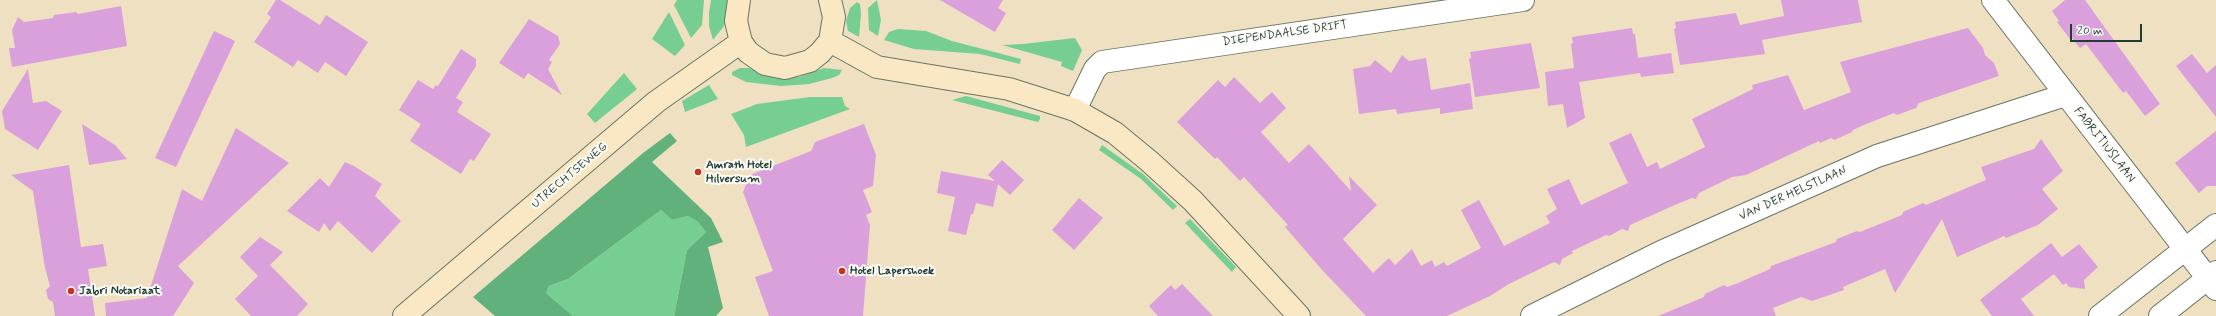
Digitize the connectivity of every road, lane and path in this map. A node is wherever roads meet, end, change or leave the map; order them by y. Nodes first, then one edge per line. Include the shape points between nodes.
1 (739, 0) edge
2 (830, 0) edge
3 (1523, 0) edge
4 (1993, 0) edge
5 (830, 41) junction
6 (741, 42) junction
7 (2065, 95) junction
8 (1075, 110) junction
9 (2216, 225) edge
10 (2185, 249) junction
11 (2213, 280) edge
12 (404, 316) edge
13 (1299, 316) edge
14 (1532, 316) edge
15 (2100, 316) edge
16 (2160, 316) edge

1 - 6 main road via 736,21
2 - 5 main road via 834,17
3 - 8 street, DIEPENDAALSE DRIFT via 1102,62 1095,69
4 - 7 street, FABRITIUSLAAN
5 - 6 main road via 810,61 785,68 757,59
5 - 8 main road via 877,67 1008,89
6 - 12 main road, UTRECHTSEWEG via 656,102
7 - 10 street, FABRITIUSLAAN
7 - 14 street, VAN DER HELSTLAAN via 1877,156 1661,252
8 - 13 main road via 1115,133 1188,196
9 - 10 street
10 - 11 street, FABRITIUSLAAN
10 - 15 street
11 - 16 street

